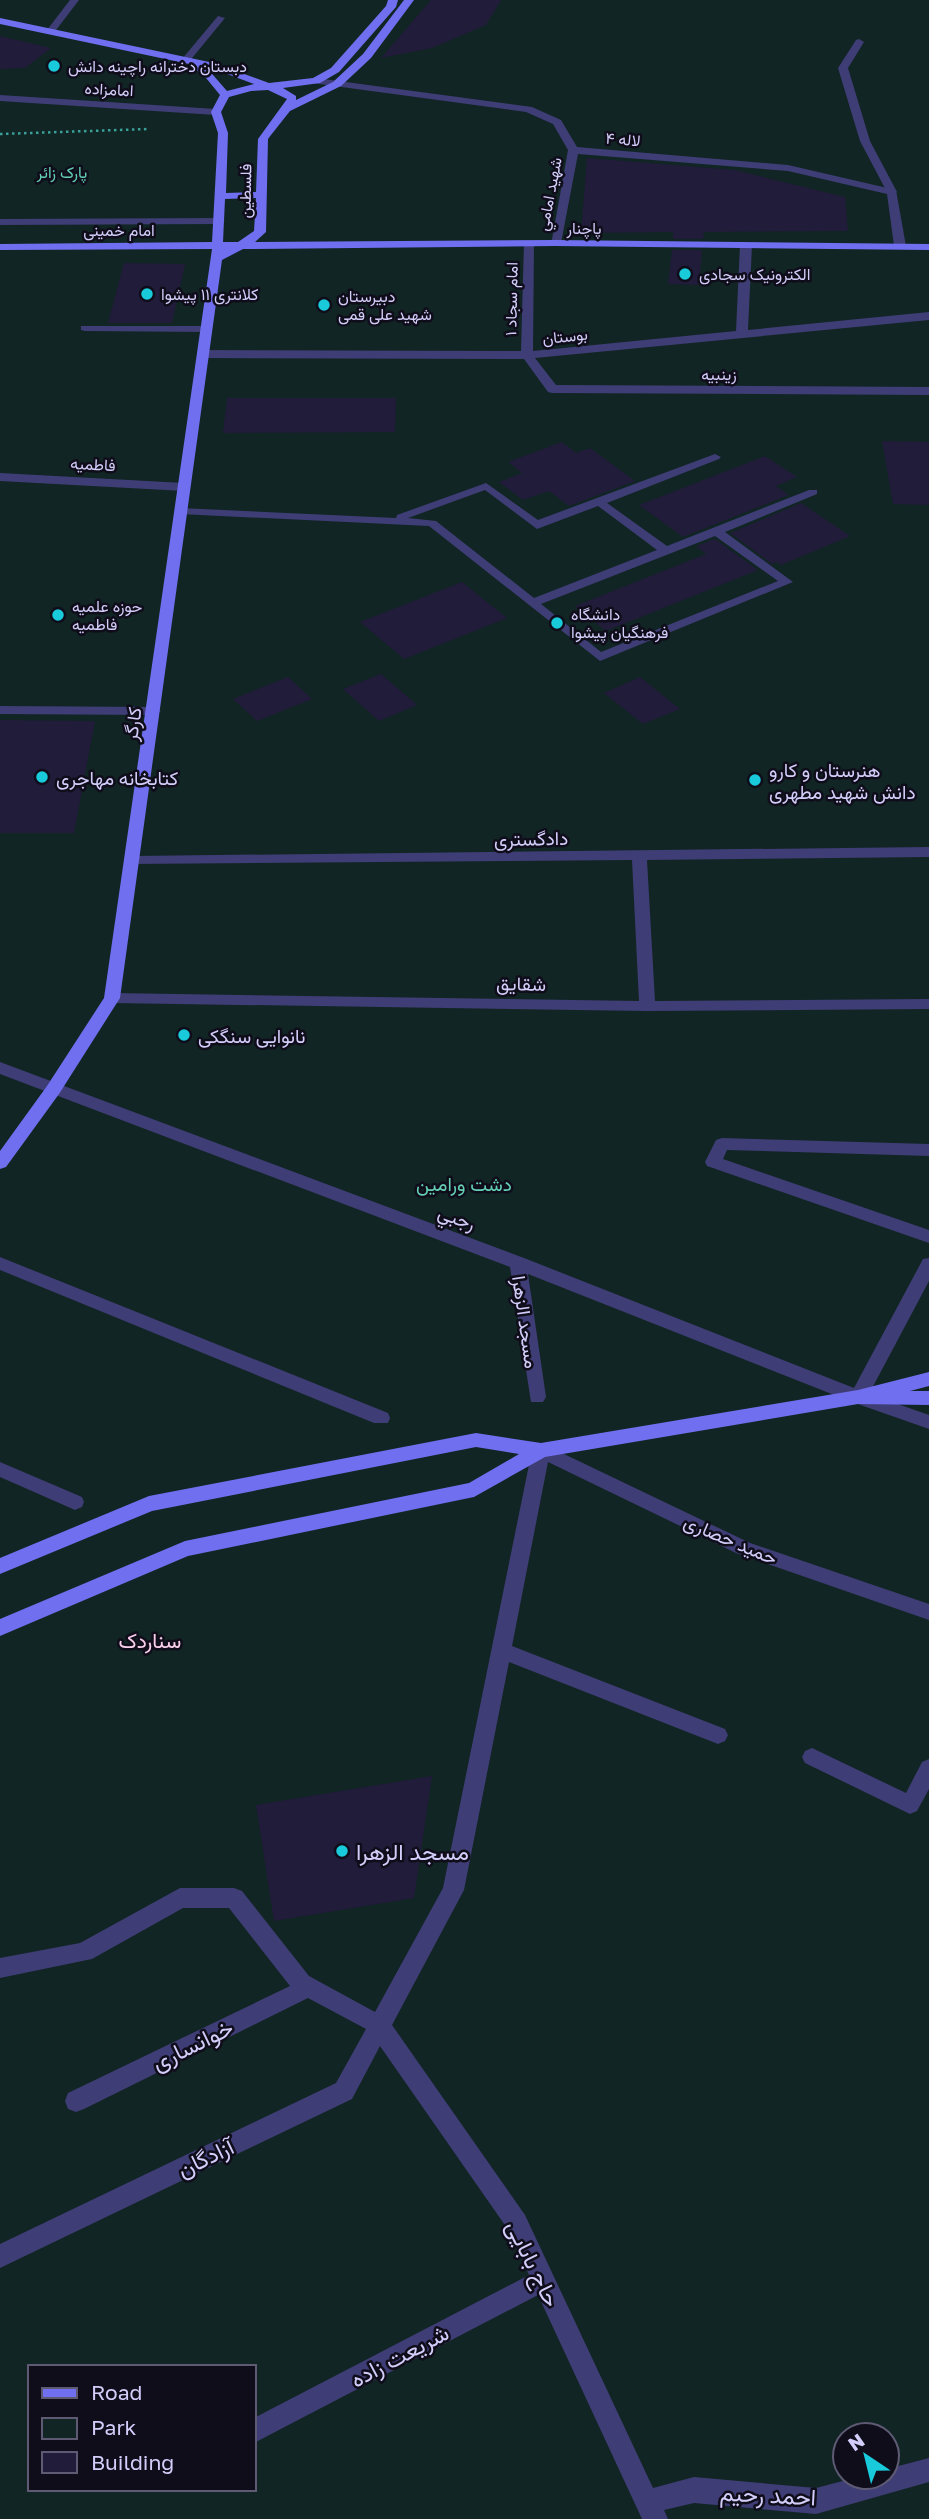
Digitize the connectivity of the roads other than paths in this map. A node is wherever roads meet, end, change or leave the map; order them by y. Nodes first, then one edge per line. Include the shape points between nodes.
1 (75, 0) edge
2 (393, 0) edge
3 (409, 0) edge
4 (221, 18) dead end
5 (0, 21) edge
6 (50, 32) junction
7 (859, 43) dead end
8 (189, 62) junction
9 (316, 81) junction
10 (337, 84) junction
11 (268, 86) junction
12 (225, 95) junction
13 (0, 98) edge
14 (288, 108) junction
15 (216, 112) junction
16 (573, 150) junction
17 (892, 192) junction
18 (260, 195) junction
19 (220, 196) junction
20 (219, 221) junction
21 (0, 222) edge
22 (260, 232) junction
23 (555, 243) junction
24 (528, 244) junction
25 (288, 245) junction
26 (746, 245) junction
27 (239, 246) junction
28 (900, 246) junction
29 (0, 247) edge
30 (929, 247) edge
31 (217, 252) junction
32 (929, 316) edge
33 (85, 328) dead end
34 (206, 329) junction
35 (742, 334) junction
36 (203, 354) junction
37 (527, 355) junction
38 (929, 391) edge
39 (715, 457) dead end
40 (0, 477) edge
41 (184, 487) junction
42 (813, 492) dead end
43 (599, 502) junction
44 (180, 511) junction
45 (395, 520) junction
46 (716, 531) junction
47 (666, 551) junction
48 (532, 603) junction
49 (0, 710) edge
50 (153, 711) junction
51 (929, 852) edge
52 (639, 856) junction
53 (133, 861) junction
54 (112, 998) junction
55 (929, 1004) edge
56 (647, 1006) junction
57 (0, 1068) edge
58 (54, 1090) junction
59 (929, 1150) edge
60 (0, 1163) edge
61 (929, 1237) edge
62 (0, 1263) edge
63 (518, 1263) junction
64 (929, 1264) edge
65 (929, 1378) edge
66 (537, 1397) dead end
67 (858, 1397) junction
68 (929, 1398) edge
69 (381, 1418) dead end
70 (929, 1422) edge
71 (541, 1450) junction
72 (0, 1469) edge
73 (75, 1502) dead end
74 (0, 1566) edge
75 (929, 1612) edge
76 (0, 1628) edge
77 (502, 1651) junction
78 (718, 1735) dead end
79 (813, 1757) dead end
80 (929, 1768) edge
81 (0, 1968) edge
82 (309, 1987) junction
83 (379, 2025) junction
84 (76, 2101) dead end
85 (0, 2256) edge
86 (543, 2280) junction
87 (256, 2430) edge
88 (929, 2470) edge
89 (651, 2510) edge

1 - 6 lane
2 - 9 main road via 335,70
3 - 10 main road via 367,56
4 - 8 lane
5 - 6 main road
6 - 8 main road
7 - 17 lane via 843,68 865,141
8 - 11 main road via 228,69
8 - 12 main road via 210,76
9 - 10 street
9 - 11 main road
10 - 14 main road
10 - 16 street via 528,109 557,122
11 - 12 main road
11 - 14 main road via 292,98
12 - 15 main road
13 - 15 street, امامزاده
14 - 18 main road, فلسطین via 263,139
15 - 19 main road, فلسطین via 223,133
16 - 17 street, لاله ۴ via 788,169
16 - 23 street, شهيد امامي
17 - 28 street
18 - 19 main road
18 - 22 main road, فلسطین
19 - 20 main road, فلسطین
20 - 21 street
20 - 31 main road, فلسطین
22 - 25 main road
22 - 27 main road, فلسطین
23 - 24 main road, پاچنار
23 - 26 main road, پاچنار
24 - 25 main road, پاچنار
24 - 37 street, امام سجاد ۱
25 - 27 main road, پاچنار
26 - 28 main road, پاچنار
26 - 35 street
27 - 31 main road, امام خمینی
28 - 30 main road, پاچنار
29 - 31 main road, امام خمینی
31 - 34 main road, کارگر
32 - 35 street, بوستان
33 - 34 lane
34 - 36 main road, کارگر
35 - 37 street, بوستان
36 - 37 street, بوستان
36 - 41 main road, کارگر
37 - 38 street, زينبيه via 552,389
39 - 43 lane
40 - 41 street, فاطميه
41 - 44 main road, کارگر
42 - 46 lane
43 - 45 lane via 537,525 486,486
43 - 47 lane
44 - 45 lane
44 - 50 main road, کارگر
45 - 48 lane via 432,523
46 - 47 lane
46 - 48 lane via 787,582 600,657
47 - 48 lane
49 - 50 street
50 - 53 main road, کارگر
51 - 52 street, دادگستری
52 - 53 street, دادگستری
52 - 56 street
53 - 54 main road, کارگر
54 - 56 street, شقايق
54 - 58 main road, کارگر
55 - 56 street, شقايق
57 - 58 street, رجبي
58 - 60 main road, کارگر
58 - 63 street, رجبي
59 - 61 street via 722,1144 713,1162
62 - 69 street
63 - 66 street, مسجد الزهرا
63 - 67 street, رجبي
64 - 67 street
65 - 67 main road
67 - 68 main road
67 - 70 street
67 - 71 main road
71 - 74 main road via 476,1440 149,1504
71 - 75 street, حمید حصاری via 743,1548
71 - 76 main road via 474,1490 185,1549
71 - 77 street
72 - 73 street
77 - 78 street
77 - 83 street via 453,1889
79 - 80 street via 910,1805
81 - 82 street via 84,1952 180,1898 234,1898
82 - 83 street
82 - 84 street, خوانساری
83 - 85 street, آزادگان via 344,2091
83 - 86 street, حاج بابایی via 517,2223
86 - 87 street, شریعت زاده
86 - 89 street, حاج بابایی
88 - 89 street, احمد رحیم via 816,2501 694,2490

